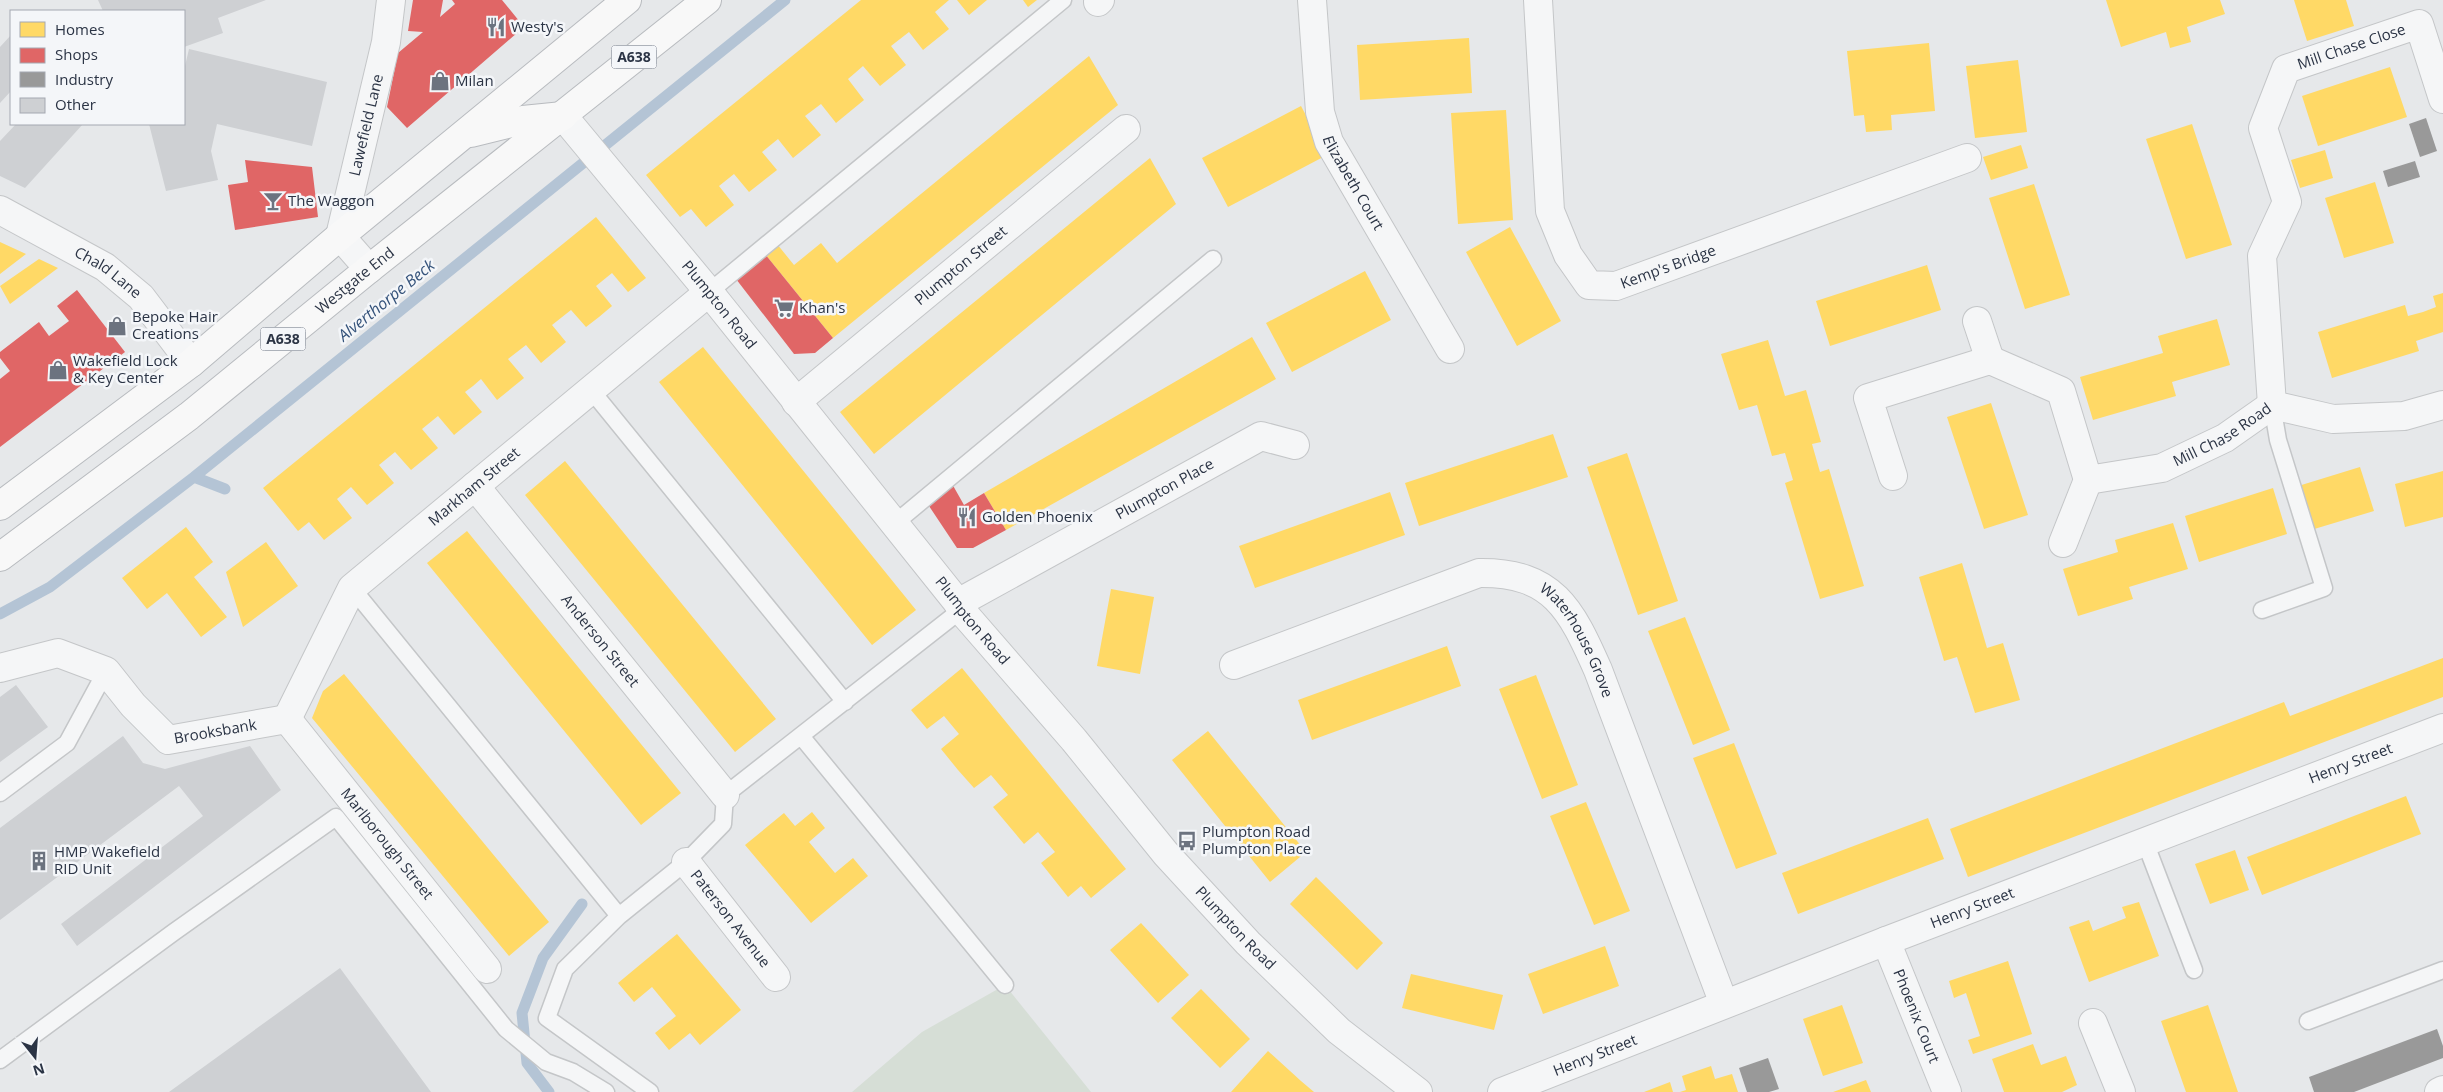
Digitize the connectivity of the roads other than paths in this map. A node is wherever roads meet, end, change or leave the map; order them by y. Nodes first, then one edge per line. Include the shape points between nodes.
1 (391, 0) edge
2 (627, 0) edge
3 (707, 0) edge
4 (1063, 0) edge
5 (1312, 0) edge
6 (1538, 0) edge
7 (2443, 99) edge
8 (567, 121) junction
9 (1126, 129) dead end
10 (464, 135) junction
11 (1968, 158) dead end
12 (0, 210) edge
13 (340, 236) junction
14 (1214, 259) dead end
15 (369, 269) junction
16 (709, 292) junction
17 (1977, 321) dead end
18 (1450, 349) dead end
19 (1990, 360) junction
20 (191, 363) junction
21 (591, 390) junction
22 (796, 402) junction
23 (2272, 405) junction
24 (2443, 405) edge
25 (1295, 445) dead end
26 (1893, 476) dead end
27 (2088, 480) junction
28 (475, 486) junction
29 (0, 506) edge
30 (894, 524) junction
31 (2063, 544) dead end
32 (0, 557) edge
33 (352, 588) junction
34 (959, 607) junction
35 (2262, 610) dead end
36 (1234, 665) dead end
37 (0, 668) edge
38 (106, 671) junction
39 (845, 702) junction
40 (287, 719) junction
41 (2443, 728) edge
42 (801, 736) junction
43 (0, 793) edge
44 (726, 795) junction
45 (2145, 842) junction
46 (686, 862) junction
47 (619, 916) junction
48 (1886, 941) junction
49 (487, 969) dead end
50 (2194, 970) dead end
51 (2443, 970) edge
52 (776, 977) dead end
53 (1005, 985) dead end
54 (1724, 1004) junction
55 (2308, 1021) dead end
56 (2093, 1022) dead end
57 (0, 1060) edge
58 (2443, 1090) edge
59 (606, 1092) edge
60 (650, 1092) edge
61 (1418, 1092) edge
62 (1502, 1092) edge
63 (1947, 1092) edge
64 (2121, 1092) edge
65 (2439, 1092) edge

1 - 13 street, Lawefield Lane via 386,42
2 - 10 highway, A638
3 - 8 highway, Westgate End / A638
4 - 16 lane
5 - 18 street, Elizabeth Court via 1320,112 1329,142
6 - 11 street, Kemp's Bridge via 1550,210 1568,255 1589,285 1616,286
7 - 23 street, Mill Chase Close via 2419,24 2286,68 2263,128 2287,202 2262,256
8 - 10 highway, A638 via 524,120
8 - 15 highway, Westgate End / A638
8 - 16 street, Plumpton Road
9 - 22 street, Plumpton Street
10 - 13 highway, A638
12 - 20 street, Chald Lane via 105,267 141,297
13 - 15 street
13 - 20 highway, A638
14 - 30 lane
15 - 32 highway, Westgate End / A638 via 189,416
16 - 21 street, Markham Street
16 - 22 street, Plumpton Road
17 - 19 street
19 - 26 street via 1868,398
19 - 27 street via 2061,391
20 - 29 highway, A638
21 - 28 street, Markham Street
21 - 39 lane
22 - 30 street, Plumpton Road
23 - 24 street, Mill Chase Road via 2333,419 2404,416
23 - 27 street, Mill Chase Road via 2225,438 2162,468
23 - 35 lane via 2278,440 2324,588
25 - 34 street, Plumpton Place via 1261,436
27 - 31 street
28 - 33 street, Markham Street
28 - 44 street, Anderson Street
30 - 34 street, Plumpton Road
33 - 40 street, Markham Street
33 - 47 lane
34 - 39 lane
34 - 61 street, Plumpton Road via 1074,740 1166,854 1248,943 1339,1031
36 - 54 street, Waterhouse Grove via 1478,573 1500,572 1531,580 1566,607 1582,633
37 - 38 street via 58,653
38 - 40 street, Brooksbank via 133,705 168,740
38 - 43 lane via 67,743
39 - 42 lane
40 - 49 street, Marlborough Street
41 - 45 street, Henry Street
42 - 44 lane
42 - 53 lane
44 - 46 lane via 724,824
45 - 48 street, Henry Street
45 - 50 lane
46 - 47 lane
46 - 52 street, Paterson Avenue
47 - 60 lane via 565,969 548,1018
48 - 54 street, Henry Street
48 - 63 street, Phoenix Court
51 - 55 lane
54 - 62 street, Henry Street
56 - 64 street
57 - 59 lane via 336,817 506,1030 546,1062 573,1072
58 - 65 street

